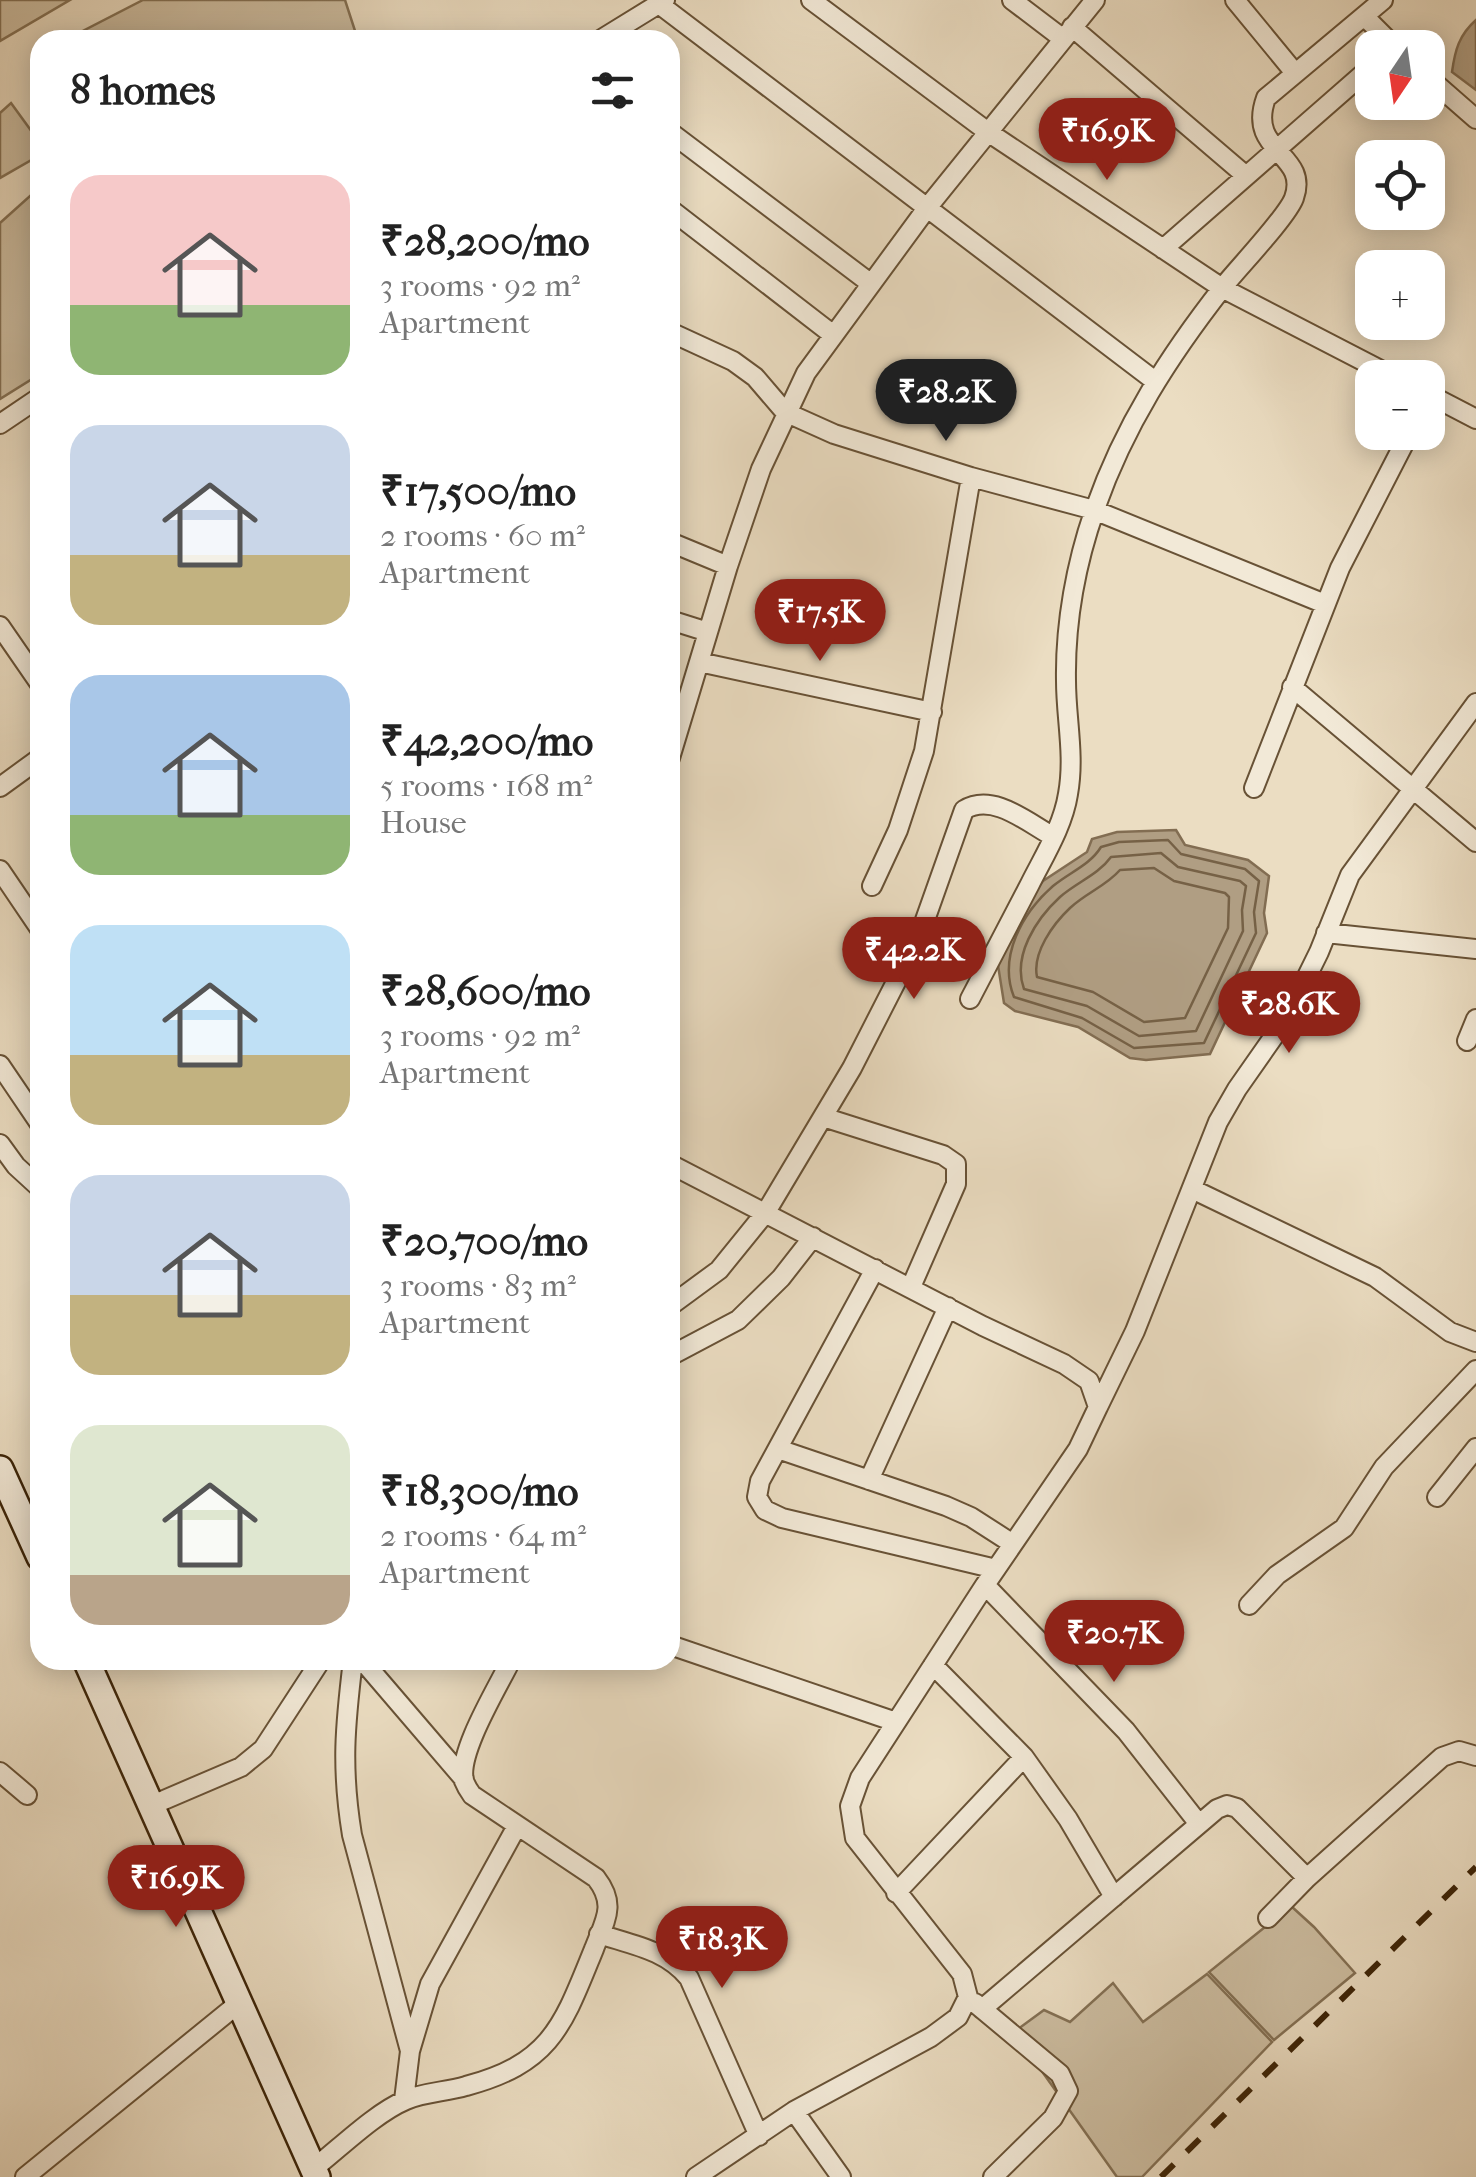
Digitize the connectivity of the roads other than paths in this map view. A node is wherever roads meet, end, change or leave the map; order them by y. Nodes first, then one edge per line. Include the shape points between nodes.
1 (810, 0) edge
2 (1012, 0) edge
3 (1096, 0) edge
4 (1235, 0) edge
5 (662, 2) edge
6 (1372, 6) edge
7 (616, 30) edge
8 (1386, 30) edge
9 (1067, 32) junction
10 (1295, 72) junction
11 (1355, 81) edge
12 (1445, 92) edge
13 (1476, 119) edge
14 (988, 132) junction
15 (680, 140) edge
16 (1276, 148) junction
17 (1245, 175) junction
18 (926, 208) junction
19 (680, 217) edge
20 (1163, 249) junction
21 (870, 283) junction
22 (1222, 288) junction
23 (832, 334) junction
24 (680, 337) edge
25 (1361, 360) edge
26 (1154, 381) junction
27 (1445, 404) edge
28 (30, 407) edge
29 (785, 412) junction
30 (1476, 418) edge
31 (0, 424) edge
32 (1400, 450) edge
33 (971, 477) junction
34 (1094, 510) junction
35 (680, 546) edge
36 (728, 566) junction
37 (1324, 604) junction
38 (680, 623) edge
39 (0, 626) edge
40 (708, 632) junction
41 (699, 662) junction
42 (30, 670) edge
43 (1292, 687) junction
44 (1476, 703) edge
45 (680, 712) edge
46 (932, 712) junction
47 (30, 765) edge
48 (0, 787) edge
49 (1254, 788) dead end
50 (1413, 789) junction
51 (1054, 837) junction
52 (1476, 842) edge
53 (0, 870) edge
54 (872, 886) dead end
55 (30, 914) edge
56 (1326, 933) junction
57 (1476, 949) edge
58 (970, 998) dead end
59 (1476, 1019) edge
60 (1468, 1040) dead end
61 (0, 1066) edge
62 (30, 1110) edge
63 (822, 1117) junction
64 (0, 1144) edge
65 (680, 1169) edge
66 (30, 1179) edge
67 (1192, 1189) junction
68 (766, 1212) junction
69 (813, 1237) junction
70 (875, 1268) junction
71 (910, 1288) junction
72 (680, 1299) edge
73 (948, 1307) junction
74 (1476, 1342) edge
75 (680, 1351) edge
76 (1476, 1370) edge
77 (1098, 1407) junction
78 (1476, 1448) edge
79 (778, 1449) junction
80 (0, 1469) edge
81 (869, 1480) junction
82 (1437, 1497) dead end
83 (30, 1511) edge
84 (1013, 1544) junction
85 (990, 1576) junction
86 (1249, 1605) dead end
87 (680, 1648) edge
88 (933, 1665) junction
89 (90, 1670) edge
90 (315, 1670) edge
91 (352, 1670) edge
92 (371, 1670) edge
93 (507, 1670) edge
94 (896, 1722) junction
95 (1476, 1756) edge
96 (1024, 1757) junction
97 (0, 1772) edge
98 (464, 1779) junction
99 (27, 1795) dead end
100 (150, 1806) junction
101 (1199, 1824) junction
102 (517, 1826) junction
103 (1306, 1878) junction
104 (896, 1893) junction
105 (1114, 1897) junction
106 (1268, 1918) dead end
107 (599, 1934) junction
108 (238, 2003) junction
109 (975, 2003) junction
110 (410, 2051) junction
111 (404, 2100) junction
112 (794, 2111) junction
113 (760, 2136) junction
114 (315, 2173) edge
115 (707, 2174) edge
116 (25, 2177) edge
117 (842, 2177) edge
118 (993, 2177) edge

1 - 14 street
2 - 9 street
3 - 9 street
4 - 10 street
5 - 7 street
5 - 18 street
6 - 8 street
6 - 10 street
9 - 14 street
9 - 17 street
10 - 16 street via 1266,98 1260,113 1261,130
11 - 16 street
12 - 13 street
14 - 18 street
14 - 20 street
15 - 21 street
16 - 17 street
16 - 22 street via 1297,180 1294,201
17 - 20 street
18 - 21 street
18 - 26 street
19 - 23 street
20 - 22 street
21 - 23 street
22 - 25 street
22 - 26 street
23 - 29 street
24 - 29 street via 734,361
26 - 34 street
27 - 30 street
28 - 31 street
29 - 33 street
29 - 36 street
32 - 37 street
33 - 34 street
33 - 46 street
34 - 37 street
34 - 51 street via 1072,598 1066,681 1072,763
35 - 36 street
36 - 40 street
37 - 43 street
38 - 40 street
39 - 42 street
40 - 41 street
41 - 45 street
41 - 46 street
43 - 49 street
43 - 50 street
44 - 50 street
46 - 54 street via 913,790
47 - 48 street
50 - 52 street
50 - 56 street via 1350,874
51 - 58 street
51 - 63 street via 994,804 976,802 964,810 919,937
53 - 55 street
56 - 57 street
56 - 67 street via 1286,1019 1218,1122
59 - 60 street
61 - 62 street
63 - 68 street
63 - 71 street via 956,1164 956,1184
64 - 66 street
65 - 68 street
67 - 74 street via 1376,1278 1450,1332
67 - 77 street
68 - 69 street
68 - 72 street via 719,1270
69 - 70 street
69 - 75 street via 738,1320
70 - 71 street
70 - 79 street
71 - 73 street
73 - 77 street via 1064,1364 1088,1381
73 - 81 street
76 - 86 street via 1384,1467 1344,1528 1277,1574
77 - 84 street
78 - 82 street
79 - 81 street
79 - 85 street via 760,1480 757,1496 765,1510
80 - 83 street
81 - 84 street via 970,1517
84 - 85 street
85 - 88 street
85 - 101 street
87 - 94 street
88 - 94 street
88 - 96 street
89 - 100 street
90 - 100 street via 263,1750
91 - 110 street via 342,1760 346,1799
92 - 98 street
93 - 98 street via 464,1762
94 - 104 street via 850,1806 854,1838
95 - 103 street via 1459,1751 1442,1757
96 - 104 street
96 - 105 street
97 - 99 street
98 - 102 street via 472,1796
100 - 108 street
101 - 103 street via 1227,1805 1237,1808
101 - 105 street
102 - 107 street via 596,1878 608,1894
102 - 110 street via 430,1984
103 - 106 street
104 - 109 street via 962,1974
105 - 109 street
107 - 111 street via 551,2040 501,2076
107 - 113 street via 654,1951 690,1978
108 - 114 street
108 - 116 street
109 - 112 street via 932,2037
109 - 118 street via 1060,2074 1068,2091 1052,2118
110 - 111 street
111 - 114 street
112 - 113 street
112 - 117 street
113 - 115 street

